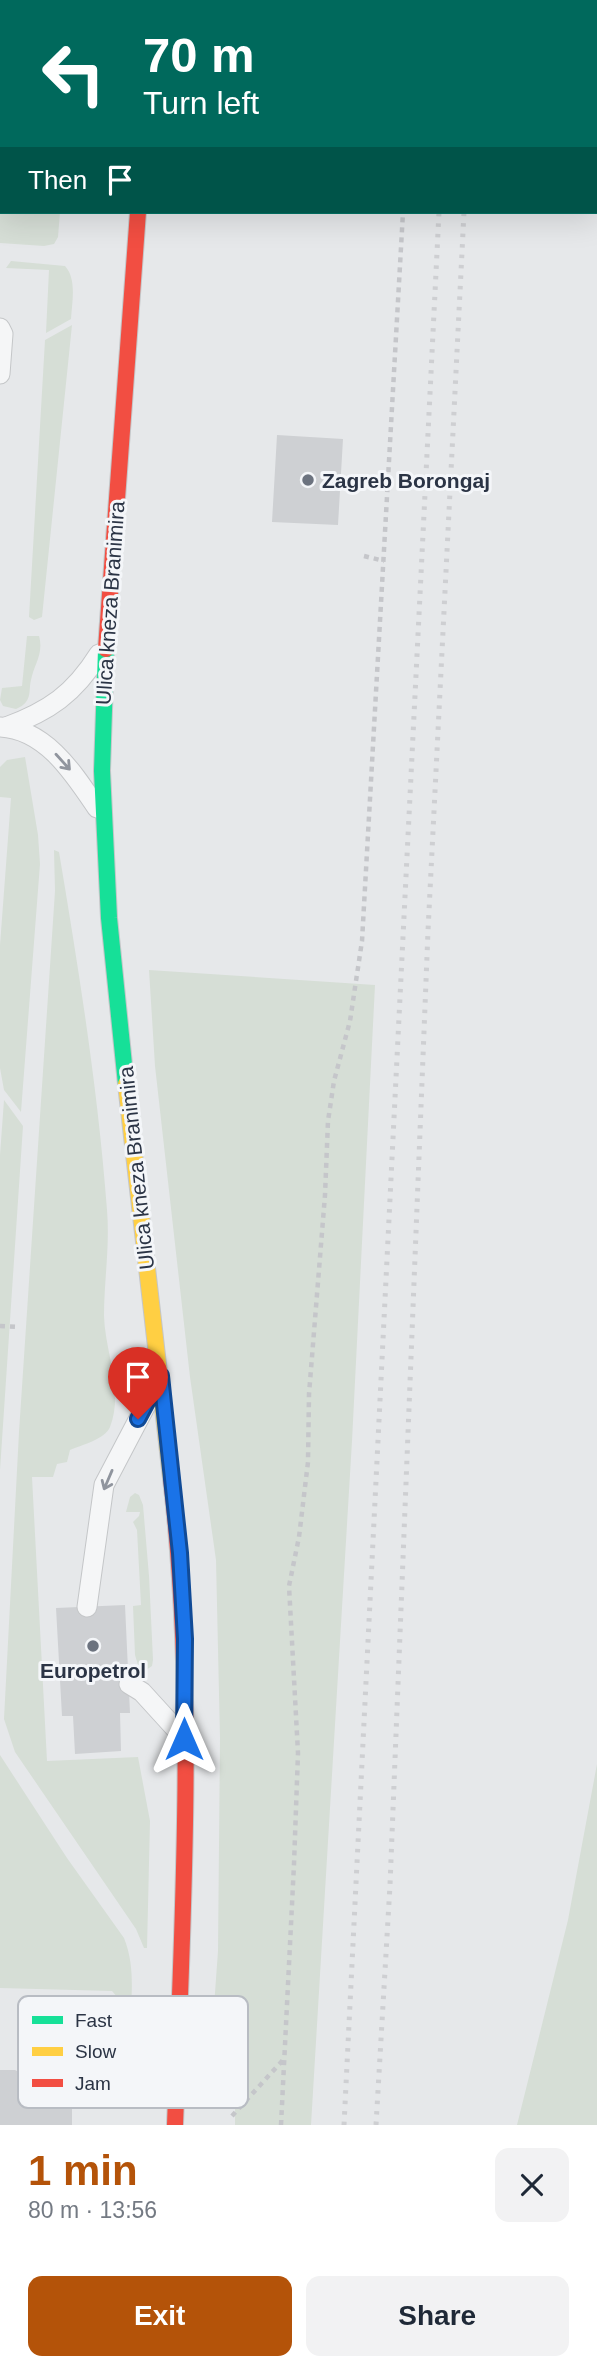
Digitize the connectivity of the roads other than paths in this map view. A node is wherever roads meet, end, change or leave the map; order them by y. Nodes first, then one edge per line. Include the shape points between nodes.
1 (138, 214) edge
2 (0, 328) edge
3 (0, 374) edge
4 (106, 643) junction
5 (3, 727) edge
6 (104, 817) junction
7 (161, 1376) junction
8 (87, 1607) dead end
9 (129, 1684) dead end
10 (184, 1739) junction
11 (180, 1996) edge

1 - 4 main road, Ulica kneza Branimira
2 - 3 lane
4 - 5 lane via 91,668 57,703
4 - 6 main road, Ulica kneza Branimira
5 -> 6 lane via 36,739 54,753
6 - 7 main road, Ulica kneza Branimira via 109,918
7 -> 8 lane via 104,1485
7 - 10 main road, Ulica kneza Branimira via 180,1553
9 - 10 lane via 142,1692
10 - 11 main road, Ulica kneza Branimira

